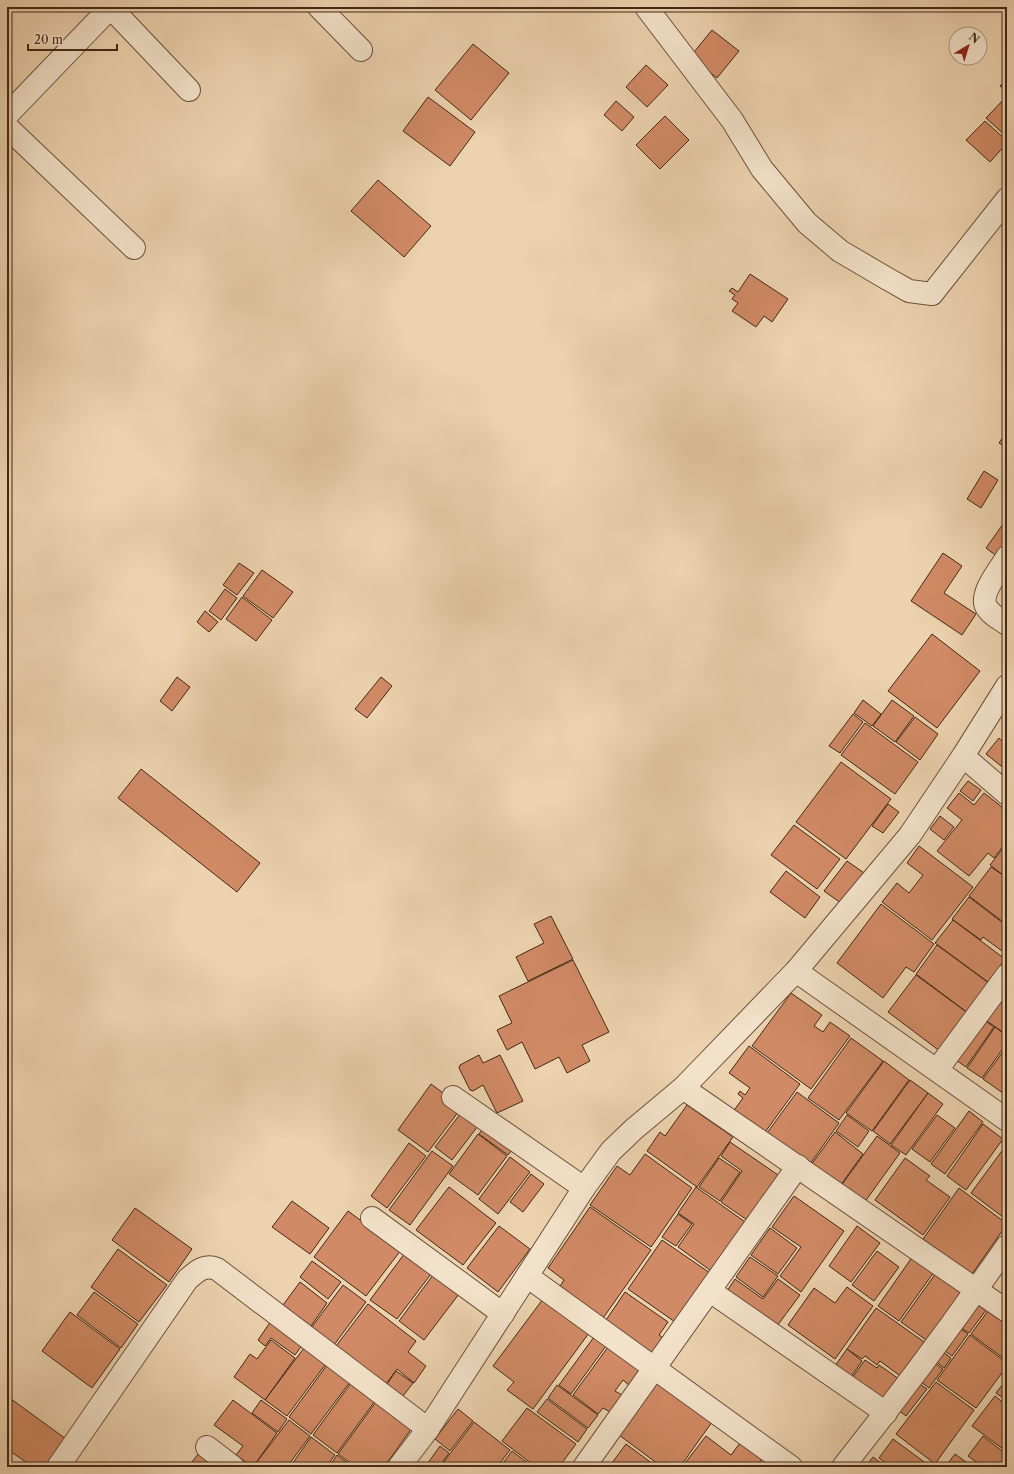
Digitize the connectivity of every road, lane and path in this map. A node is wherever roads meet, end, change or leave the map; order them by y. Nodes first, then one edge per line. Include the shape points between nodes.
1 (111, 7) edge
2 (319, 7) edge
3 (646, 7) edge
4 (361, 50) dead end
5 (189, 90) dead end
6 (7, 114) edge
7 (7, 127) edge
8 (1007, 199) edge
9 (134, 248) dead end
10 (1007, 557) edge
11 (1007, 624) edge
12 (1007, 686) edge
13 (963, 756) junction
14 (1007, 794) edge
15 (796, 971) junction
16 (1007, 975) edge
17 (936, 1070) junction
18 (683, 1088) junction
19 (453, 1097) dead end
20 (1007, 1120) edge
21 (798, 1166) junction
22 (584, 1188) junction
23 (372, 1218) dead end
24 (1007, 1246) edge
25 (527, 1276) junction
26 (976, 1290) junction
27 (710, 1291) junction
28 (1007, 1311) edge
29 (503, 1314) junction
30 (655, 1368) junction
31 (886, 1413) junction
32 (428, 1429) junction
33 (207, 1447) dead end
34 (58, 1467) edge
35 (233, 1467) edge
36 (399, 1467) edge
37 (584, 1467) edge
38 (791, 1467) edge
39 (843, 1467) edge

1 - 5 street
1 - 6 street
2 - 4 street
3 - 8 street via 732,120 762,169 807,223 840,251 909,291 932,294
7 - 9 street
10 - 11 street via 984,598 986,608
12 - 13 street
13 - 14 street
13 - 15 street via 910,835
15 - 17 street
15 - 18 street
16 - 17 street
17 - 20 street
18 - 21 street
18 - 22 street via 611,1151
19 - 22 street
21 - 26 street
21 - 27 street
22 - 25 street
23 - 29 street
24 - 26 street
25 - 29 street
25 - 30 street
26 - 28 street
26 - 31 street
27 - 30 street
27 - 31 street
29 - 32 street
30 - 37 street
30 - 38 street
31 - 39 street
32 - 34 street via 211,1266 195,1272 187,1280
32 - 36 street
33 - 35 street

